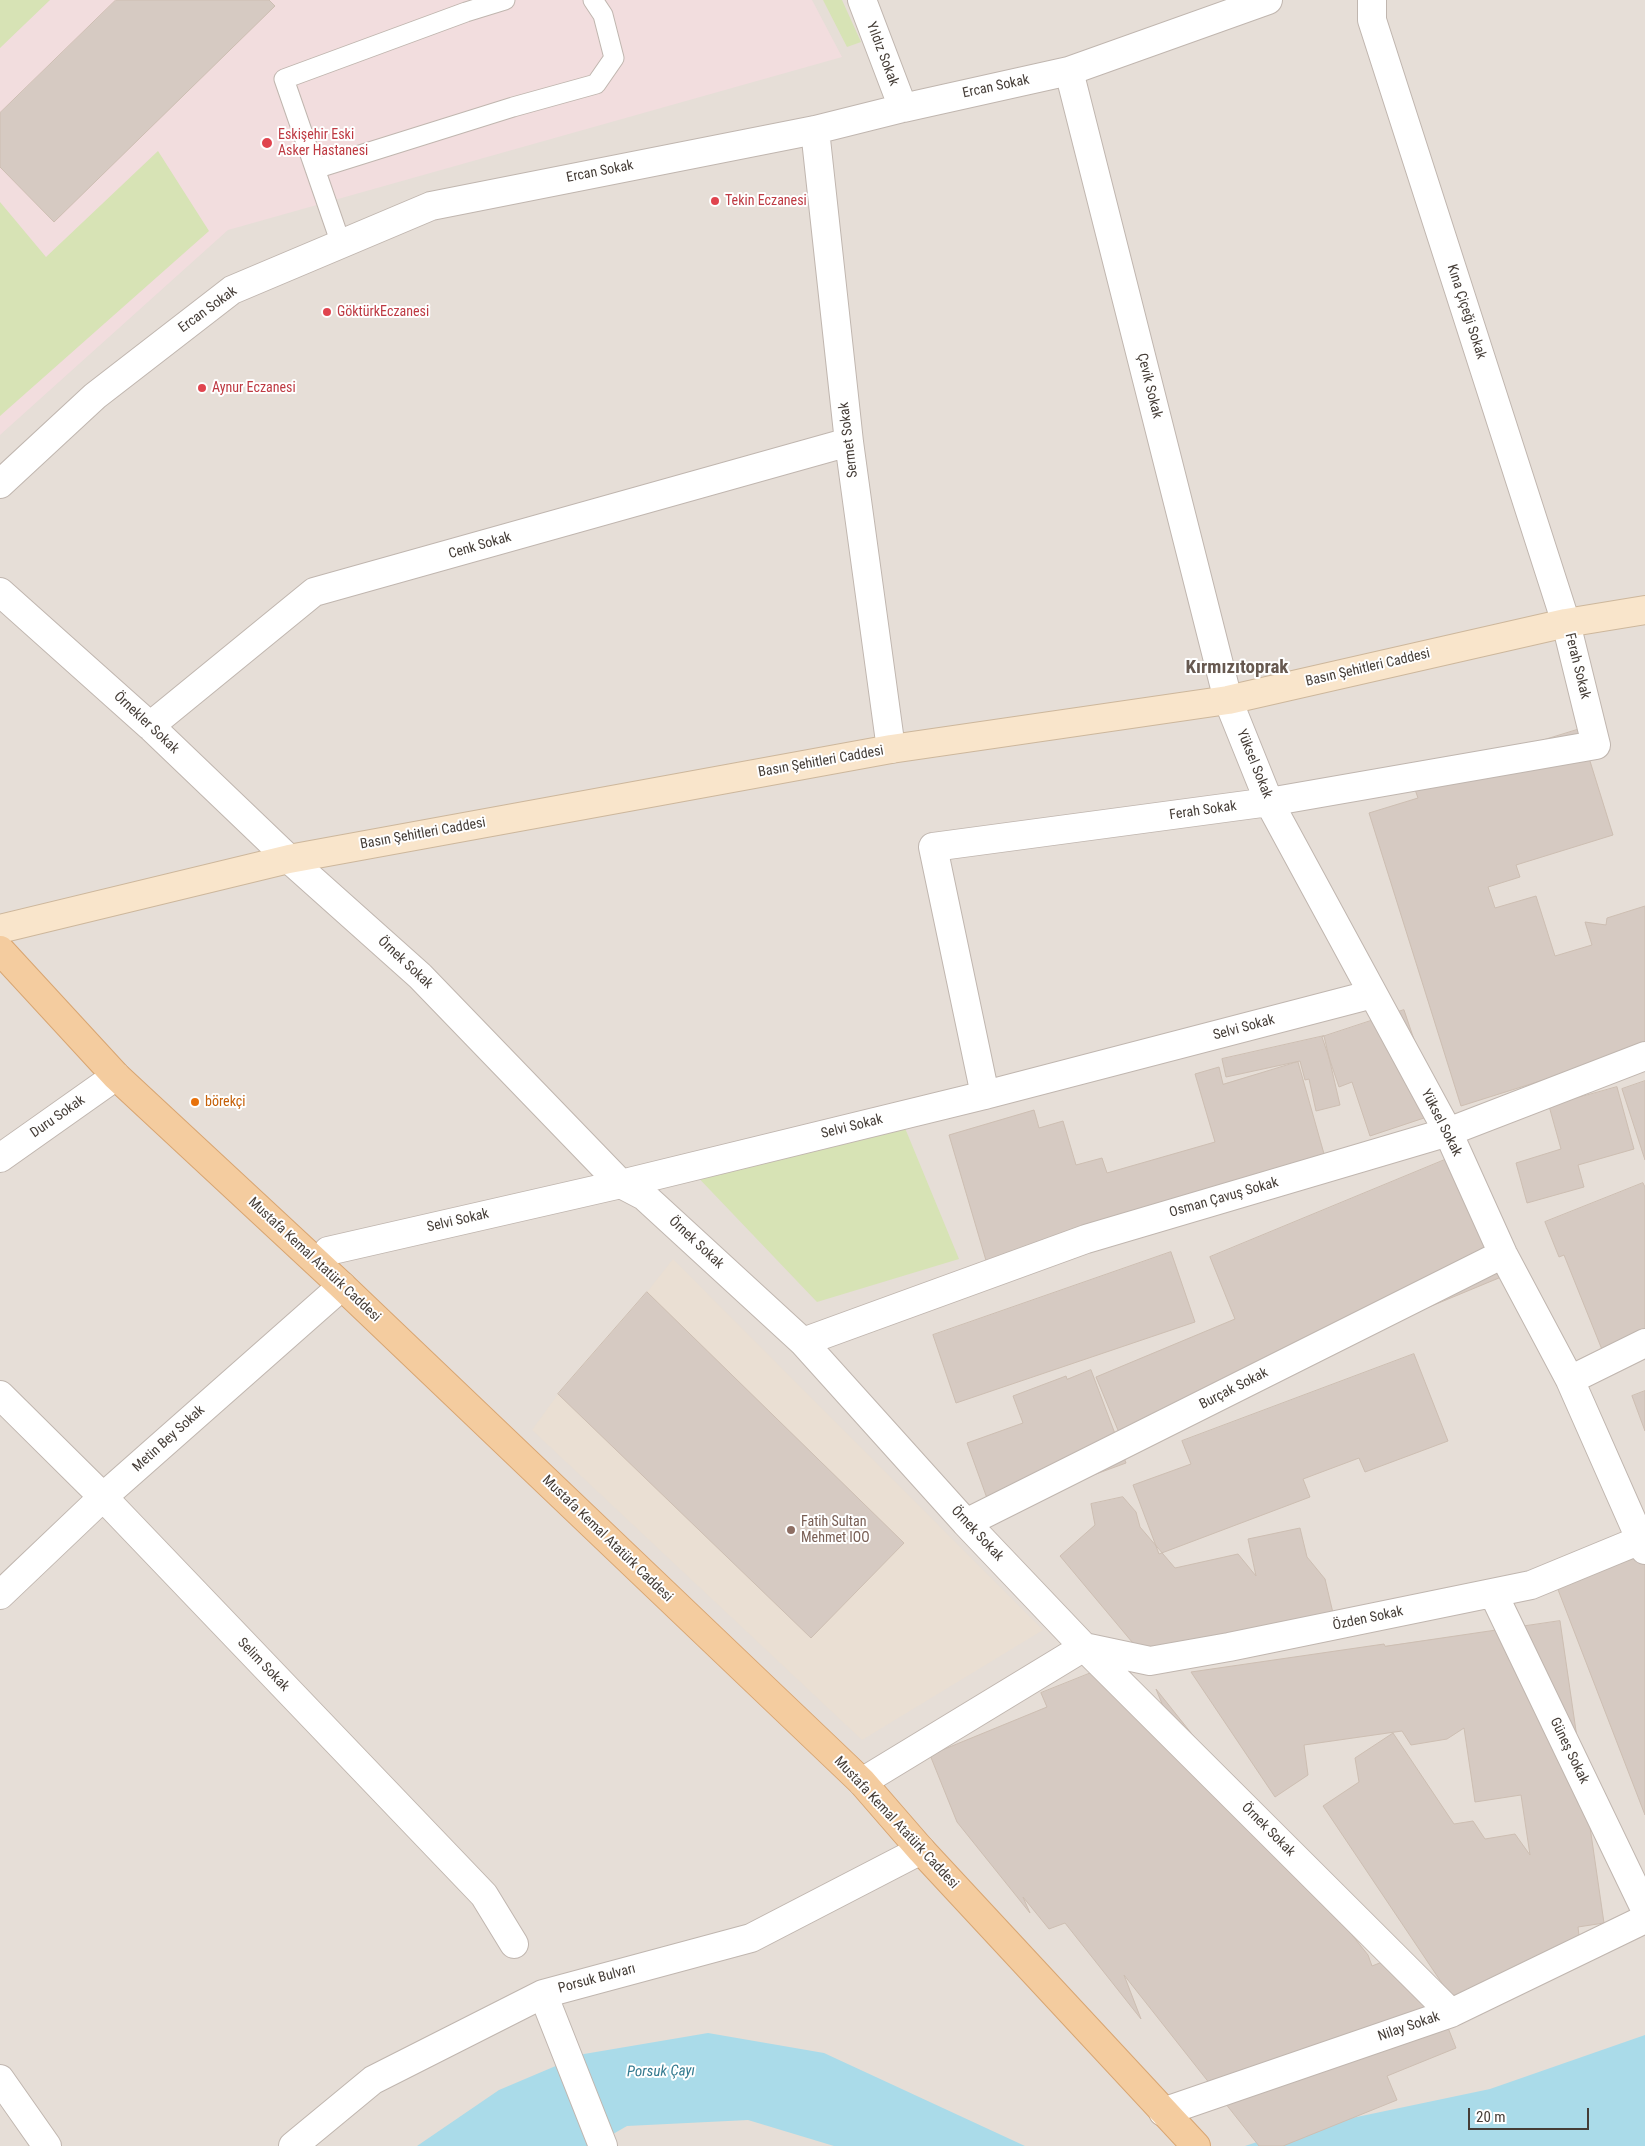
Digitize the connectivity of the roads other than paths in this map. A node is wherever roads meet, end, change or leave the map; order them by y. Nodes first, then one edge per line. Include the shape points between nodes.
1 (504, 0) edge
2 (592, 0) edge
3 (862, 0) edge
4 (1268, 0) edge
5 (1372, 0) edge
6 (1069, 72) junction
7 (902, 108) junction
8 (815, 130) junction
9 (315, 169) junction
10 (341, 244) junction
11 (849, 442) junction
12 (0, 484) edge
13 (0, 592) edge
14 (1645, 610) edge
15 (1566, 623) junction
16 (1228, 700) junction
17 (150, 726) junction
18 (891, 749) junction
19 (1269, 802) junction
20 (289, 859) junction
21 (0, 929) edge
22 (0, 950) edge
23 (1373, 994) junction
24 (1645, 1056) edge
25 (116, 1076) junction
26 (985, 1095) junction
27 (1448, 1132) junction
28 (0, 1158) edge
29 (621, 1184) junction
30 (328, 1251) dead end
31 (1503, 1254) junction
32 (342, 1286) junction
33 (802, 1342) junction
34 (1645, 1343) edge
35 (1570, 1380) junction
36 (0, 1395) edge
37 (103, 1497) junction
38 (966, 1523) junction
39 (1643, 1543) edge
40 (1493, 1593) junction
41 (0, 1595) edge
42 (1084, 1647) junction
43 (862, 1782) junction
44 (921, 1850) junction
45 (1645, 1909) edge
46 (1645, 1919) edge
47 (514, 1944) dead end
48 (543, 1994) junction
49 (1451, 2013) junction
50 (0, 2079) edge
51 (1163, 2112) junction
52 (48, 2146) edge
53 (293, 2146) edge
54 (603, 2146) edge
55 (1196, 2146) edge

1 - 9 lane via 284,80
2 - 9 lane via 604,15 614,58 596,84
3 - 7 street, Yıldız Sokak
4 - 6 street, Ercan Sokak
5 - 15 street, Kına Çiçeği Sokak via 1372,20
6 - 7 street, Ercan Sokak
6 - 16 street, Çevik Sokak
7 - 8 street, Ercan Sokak
8 - 10 street, Ercan Sokak via 431,206
8 - 11 street, Sermet Sokak
9 - 10 lane
10 - 12 street, Ercan Sokak via 232,290 96,396
11 - 17 street, Cenk Sokak via 314,592
11 - 18 street, Sermet Sokak
13 - 17 street, Örnekler Sokak
14 - 15 main road, Basın Şehitleri Caddesi
15 - 16 main road, Basın Şehitleri Caddesi
15 - 19 street, Ferah Sokak via 1596,745
16 - 18 main road, Basın Şehitleri Caddesi
16 - 19 street, Yüksel Sokak
17 - 20 street, Örnekler Sokak
18 - 20 main road, Basın Şehitleri Caddesi
19 - 23 street, Yüksel Sokak
19 - 26 street, Ferah Sokak via 933,847
20 - 21 main road, Basın Şehitleri Caddesi
20 - 29 street, Örnek Sokak via 420,976
22 - 25 main road, Mustafa Kemal Atatürk Caddesi
23 - 26 street, Selvi Sokak
23 - 27 street, Yüksel Sokak
24 - 27 street, Osman Çavuş Sokak
25 - 28 street, Duru Sokak
25 - 32 main road, Mustafa Kemal Atatürk Caddesi
26 - 29 street, Selvi Sokak
27 - 31 street, Yüksel Sokak
27 - 33 street, Osman Çavuş Sokak via 1086,1239
29 - 30 street, Selvi Sokak
29 - 33 street, Örnek Sokak via 644,1196
31 - 35 street, Yüksel Sokak
31 - 38 street, Burçak Sokak
32 - 37 street, Metin Bey Sokak
32 - 43 main road, Mustafa Kemal Atatürk Caddesi
33 - 38 street, Örnek Sokak
34 - 35 street
35 - 39 street, Yüksel Sokak
36 - 37 street, Selim Sokak
37 - 41 street, Metin Bey Sokak
37 - 47 street, Selim Sokak via 484,1895
38 - 42 street, Örnek Sokak
39 - 40 street, Özden Sokak via 1532,1585
40 - 42 street, Özden Sokak via 1229,1648 1150,1661
40 - 45 street, Güneş Sokak
42 - 43 street
42 - 49 street, Örnek Sokak
43 - 44 main road, Mustafa Kemal Atatürk Caddesi
44 - 48 street, Porsuk Bulvarı via 751,1938
44 - 51 main road, Mustafa Kemal Atatürk Caddesi
46 - 49 street, Nilay Sokak
48 - 53 street, Porsuk Bulvarı via 374,2080
48 - 54 street
49 - 51 street, Nilay Sokak
50 - 52 street
51 - 55 main road, Mustafa Kemal Atatürk Caddesi

